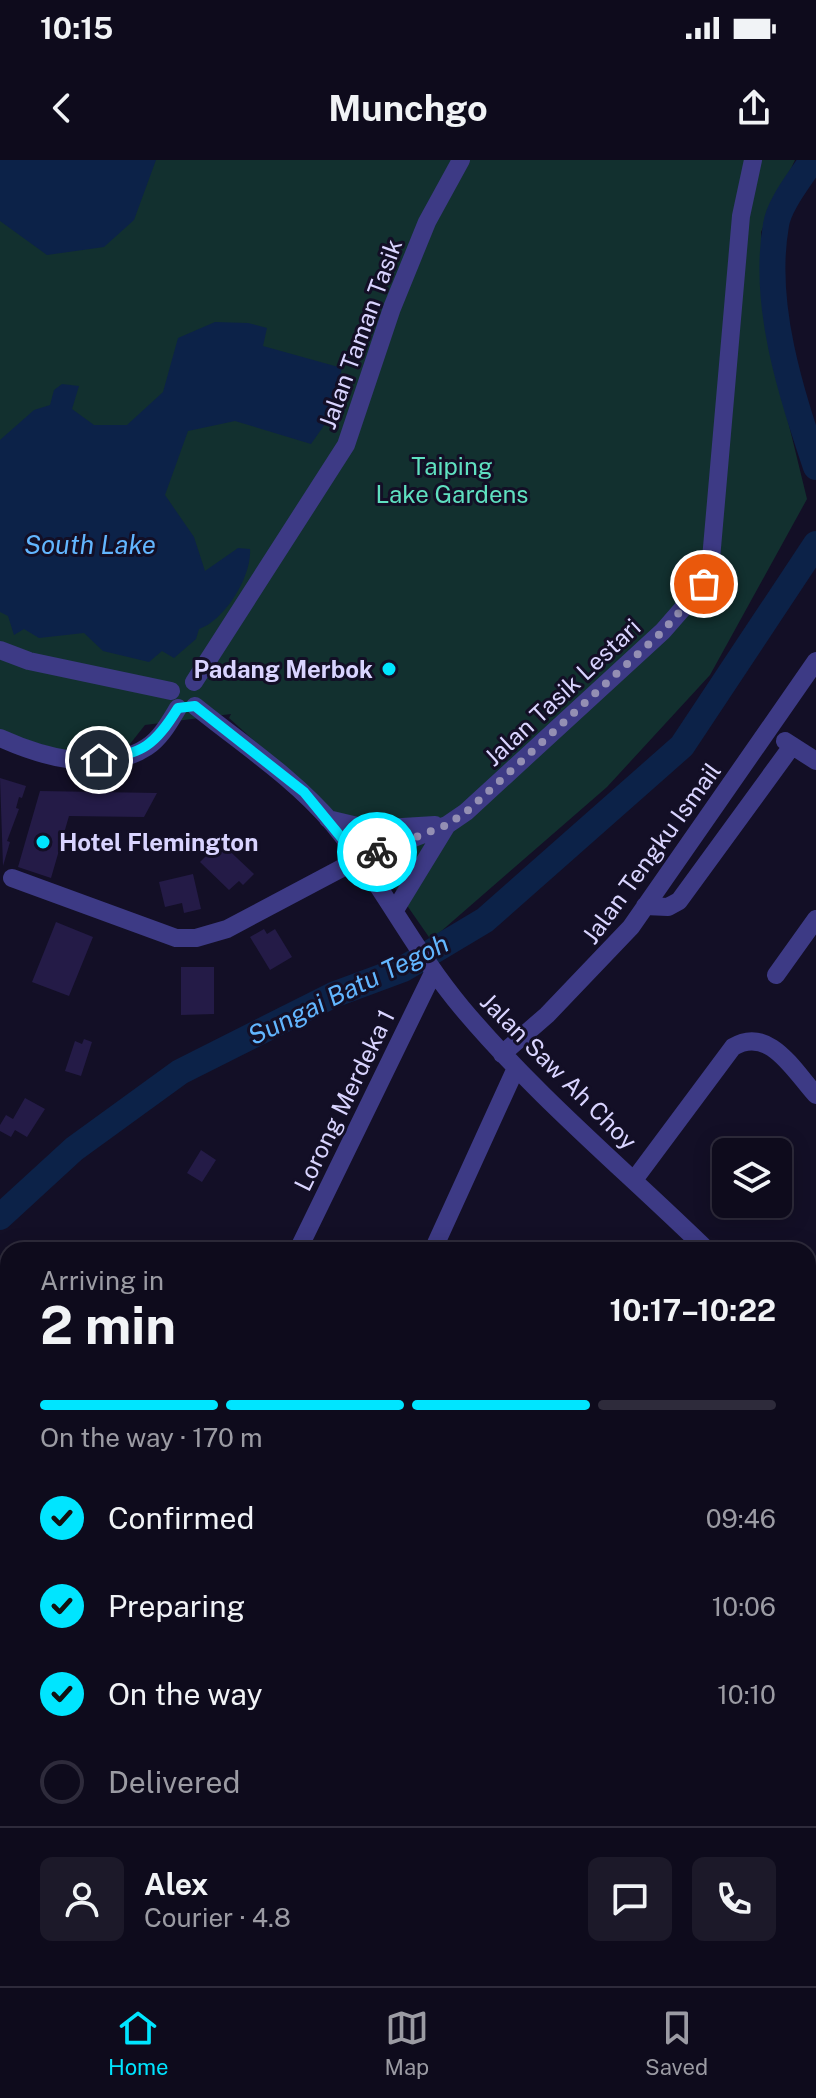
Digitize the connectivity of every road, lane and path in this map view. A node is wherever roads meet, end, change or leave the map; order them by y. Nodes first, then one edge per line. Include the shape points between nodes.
1 (461, 160) edge
2 (753, 160) edge
3 (0, 650) edge
4 (816, 661) edge
5 (182, 702) junction
6 (770, 730) junction
7 (0, 738) edge
8 (792, 746) junction
9 (816, 761) edge
10 (328, 819) junction
11 (447, 825) junction
12 (359, 859) junction
13 (12, 878) dead end
14 (645, 906) junction
15 (395, 910) junction
16 (816, 919) edge
17 (432, 967) junction
18 (776, 975) dead end
19 (502, 1054) junction
20 (516, 1068) junction
21 (816, 1095) edge
22 (634, 1180) junction
23 (302, 1242) edge
24 (437, 1242) edge
25 (694, 1242) edge

1 - 5 street, Jalan Taman Tasik via 427,222 392,308 346,445 194,682 200,694
2 - 11 street, Jalan Tasik Lestari via 741,216 711,559 704,584 663,631
3 - 5 street
4 - 6 street, Jalan Tengku Ismail
5 - 7 street via 161,734 126,756 72,759
5 - 10 street, Jalan Saw Ah Choy via 304,792
6 - 8 street
6 - 14 street, Jalan Tengku Ismail
8 - 9 street
8 - 14 street via 679,901 668,907
10 - 11 street via 370,829
10 - 12 street, Jalan Saw Ah Choy
11 - 12 street, Jalan Tasik Lestari
11 - 15 street
12 - 13 street, Jalan Tasik Lestari via 227,929 196,938 176,938
12 - 15 street, Jalan Saw Ah Choy
14 - 19 street, Jalan Tengku Ismail via 600,963
15 - 17 street, Jalan Saw Ah Choy
16 - 18 street
17 - 19 street, Jalan Saw Ah Choy
17 - 23 street, Lorong Merdeka 1
19 - 20 street, Jalan Saw Ah Choy
20 - 22 street, Jalan Saw Ah Choy
20 - 24 street
21 - 22 street via 768,1043 743,1041 733,1047
22 - 25 street, Jalan Saw Ah Choy

